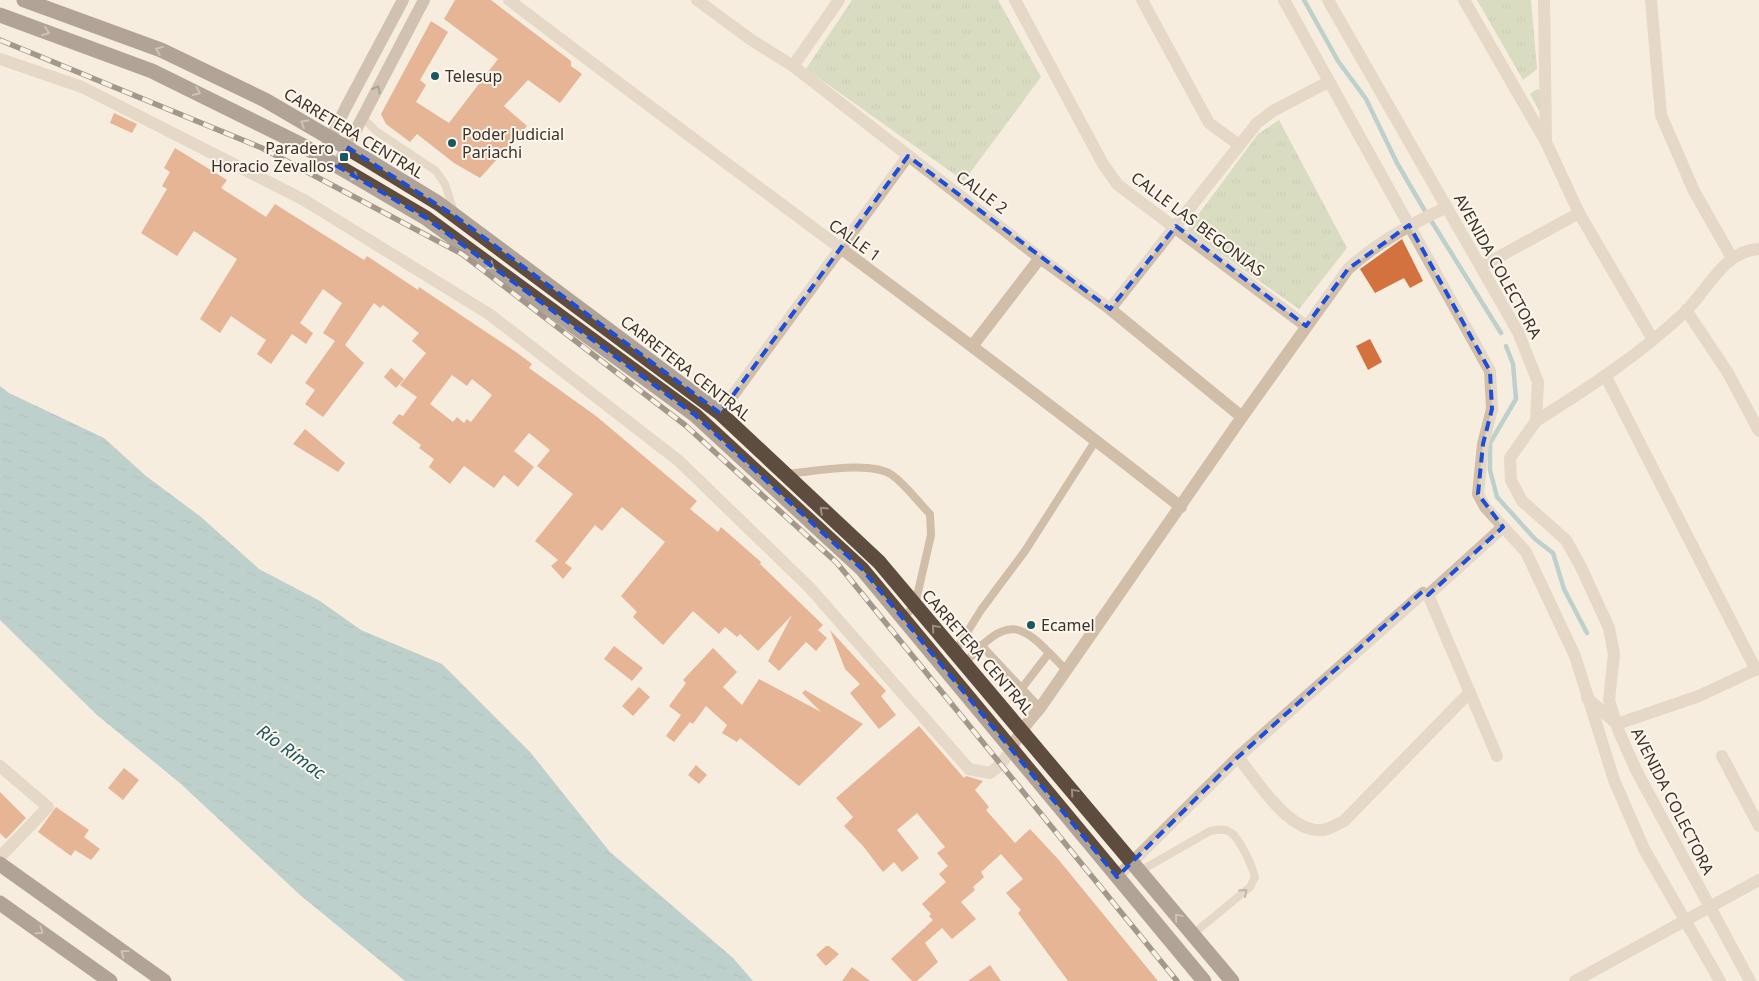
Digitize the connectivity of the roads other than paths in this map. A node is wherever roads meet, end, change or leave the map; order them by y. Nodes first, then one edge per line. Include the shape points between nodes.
1 (24, 0) edge
2 (403, 0) edge
3 (424, 0) edge
4 (509, 0) edge
5 (839, 0) edge
6 (1014, 0) edge
7 (1142, 0) edge
8 (1284, 0) edge
9 (1328, 0) edge
10 (1464, 0) edge
11 (1544, 0) edge
12 (1651, 0) edge
13 (699, 1) edge
14 (0, 15) edge
15 (0, 59) edge
16 (793, 66) junction
17 (1328, 82) junction
18 (346, 107) junction
19 (362, 117) junction
20 (330, 138) junction
21 (1546, 142) junction
22 (1239, 145) junction
23 (347, 147) junction
24 (908, 156) junction
25 (322, 157) junction
26 (337, 166) junction
27 (1447, 206) junction
28 (1579, 213) junction
29 (455, 216) junction
30 (1409, 225) junction
31 (1176, 226) junction
32 (840, 249) junction
33 (1759, 249) edge
34 (1040, 258) junction
35 (1732, 258) junction
36 (1482, 266) junction
37 (1110, 309) junction
38 (1686, 310) junction
39 (1306, 326) junction
40 (1652, 338) junction
41 (973, 345) junction
42 (1606, 376) junction
43 (720, 413) junction
44 (1242, 417) junction
45 (1536, 421) junction
46 (733, 426) junction
47 (1759, 431) edge
48 (723, 440) junction
49 (1096, 440) junction
50 (784, 474) junction
51 (1181, 507) junction
52 (1503, 527) junction
53 (1428, 595) junction
54 (915, 605) junction
55 (903, 618) junction
56 (981, 645) junction
57 (1049, 653) junction
58 (960, 658) junction
59 (1065, 669) junction
60 (1757, 669) edge
61 (1022, 688) junction
62 (1470, 692) junction
63 (1587, 697) junction
64 (1040, 708) junction
65 (1617, 724) junction
66 (1022, 730) junction
67 (1012, 750) junction
68 (1497, 756) dead end
69 (1722, 756) dead end
70 (1238, 757) junction
71 (0, 766) edge
72 (1759, 826) edge
73 (0, 857) edge
74 (0, 864) edge
75 (1137, 866) junction
76 (1117, 877) junction
77 (1759, 880) edge
78 (0, 903) edge
79 (1709, 908) junction
80 (1686, 920) junction
81 (1193, 934) junction
82 (110, 981) edge
83 (164, 981) edge
84 (1204, 981) edge
85 (1232, 981) edge
86 (1576, 981) edge
87 (1720, 981) edge
88 (1750, 981) edge

20 -> 1 highway, CARRETERA CENTRAL via 265,100 160,50
2 - 18 street
19 -> 3 street
4 - 32 street, CALLE 1
5 - 16 street
6 - 31 street, CALLE LAS BEGONIAS via 1103,164 1118,185
7 - 22 street via 1209,122
8 - 17 street
9 - 27 street, AVENIDA COLECTORA
10 - 21 street
11 - 21 street
12 - 35 street via 1661,115 1694,191
13 - 16 street, CALLE 2
14 -> 25 highway, CARRETERA CENTRAL via 152,71 255,120
15 - 67 street via 82,87 304,200 489,314 679,462 810,588 969,769 990,773
16 - 24 street, CALLE 2
17 - 22 street via 1257,122
17 - 30 street
18 - 19 street
18 - 20 street
19 - 23 street
19 - 29 lane via 376,131 436,171 445,184
20 - 23 highway, CARRETERA CENTRAL
20 - 25 street
21 - 28 street
22 - 31 street
23 - 26 street
23 - 29 highway, CARRETERA CENTRAL
24 - 32 street
24 - 34 street, CALLE 2
25 - 26 highway, CARRETERA CENTRAL
26 -> 48 highway, CARRETERA CENTRAL via 426,218 695,415
27 - 30 street
27 - 36 street, AVENIDA COLECTORA
28 - 36 street
28 - 40 street
29 - 43 highway, CARRETERA CENTRAL
30 - 39 street via 1348,269
30 - 52 street via 1490,371 1492,410 1483,444 1478,494
31 - 37 street
31 - 39 street, CALLE LAS BEGONIAS
32 - 41 street, CALLE 1
32 - 43 street
33 - 35 street via 1746,250
34 - 37 street, CALLE 2
34 - 41 street
35 - 38 street
36 - 45 street, AVENIDA COLECTORA via 1518,332 1538,382
37 - 44 street, CALLE 2
38 - 40 street
38 - 47 street via 1728,373
39 - 44 street
40 - 42 street
41 - 49 street, CALLE 1
42 - 45 street
42 - 60 street
43 - 46 highway, CARRETERA CENTRAL
44 - 51 street
45 - 65 street, AVENIDA COLECTORA via 1510,458 1511,480 1522,502 1566,540 1609,628 1614,654 1609,700
46 - 48 highway
46 - 50 highway, CARRETERA CENTRAL
48 - 55 highway, CARRETERA CENTRAL via 862,569
49 - 51 street, CALLE 1
49 - 58 lane via 1025,551 981,610
54 -> 50 highway, CARRETERA CENTRAL via 878,562
50 - 54 lane via 873,468 893,476 930,514 931,535
51 - 59 street
52 - 53 street
52 - 63 street via 1526,552 1575,656
53 - 62 street
53 - 70 street via 1420,595
54 - 55 lane
58 -> 54 highway, CARRETERA CENTRAL
55 - 67 highway, CARRETERA CENTRAL
56 - 57 lane via 1000,631 1013,627 1024,631
56 - 58 lane
56 - 61 lane
57 - 59 lane
57 - 61 lane
58 - 66 highway, CARRETERA CENTRAL
59 - 64 street
60 - 65 street via 1699,696
61 - 64 lane
62 - 68 street
62 - 70 street via 1344,821 1324,830 1306,829 1288,818
63 - 65 street
63 - 80 street via 1614,780 1644,849
64 - 66 street
65 - 79 street, AVENIDA COLECTORA via 1636,770
66 - 67 street
75 -> 66 highway, CARRETERA CENTRAL
67 - 76 highway, CARRETERA CENTRAL
69 - 72 street
70 - 75 street
71 - 73 street via 48,807
83 -> 74 highway
75 - 76 street
81 -> 75 highway, CARRETERA CENTRAL
81 -> 75 lane via 1250,887 1255,877 1251,863 1231,832 1221,829 1210,831
76 - 84 highway, CARRETERA CENTRAL
77 - 79 street
78 -> 82 highway
79 - 80 street
79 - 88 street, AVENIDA COLECTORA
80 - 86 street
80 - 87 street
81 - 85 highway, CARRETERA CENTRAL

